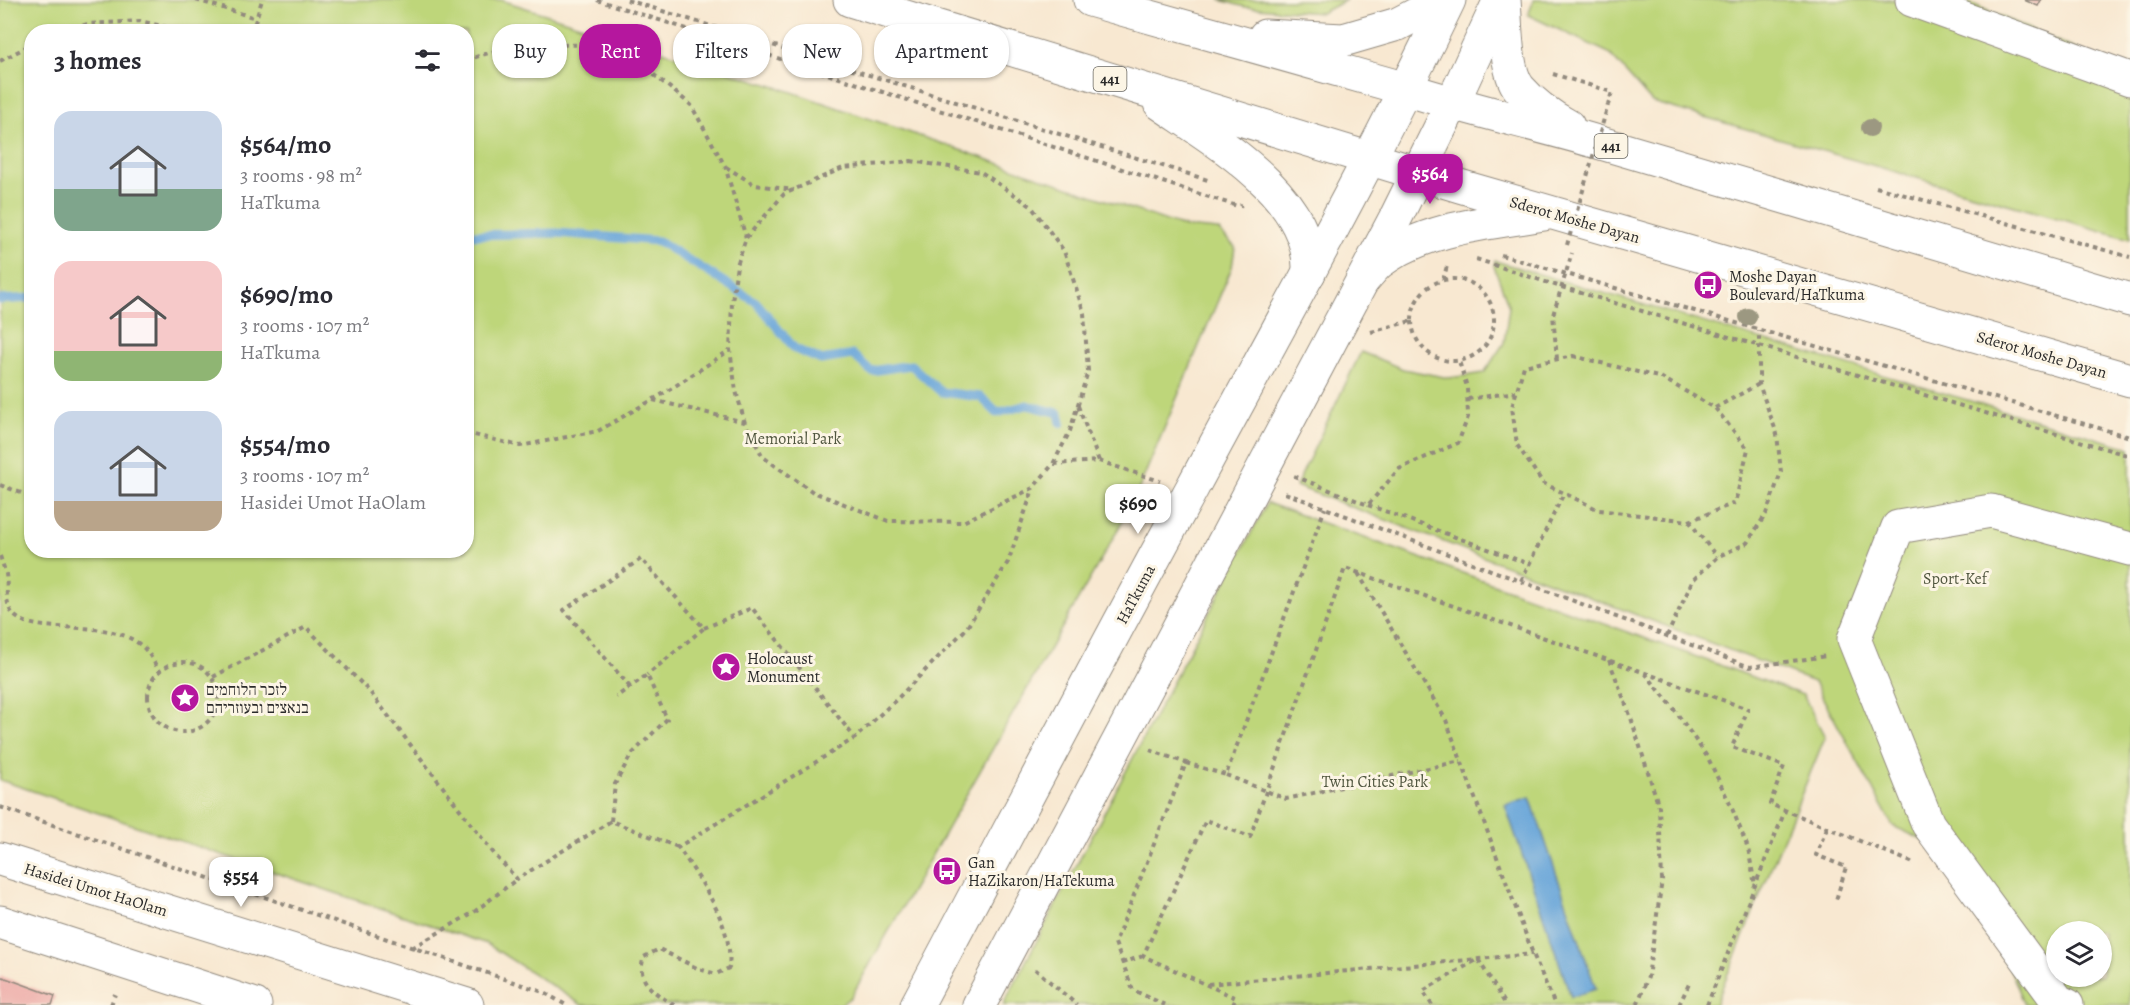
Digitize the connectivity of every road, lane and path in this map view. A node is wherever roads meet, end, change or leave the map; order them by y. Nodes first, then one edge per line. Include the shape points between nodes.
1 (196, 0) edge
2 (262, 0) edge
3 (597, 0) edge
4 (627, 0) edge
5 (850, 0) edge
6 (1090, 0) edge
7 (1444, 0) edge
8 (1449, 0) edge
9 (1502, 0) edge
10 (1912, 0) edge
11 (256, 18) junction
12 (1156, 20) junction
13 (87, 24) edge
14 (153, 24) edge
15 (254, 24) edge
16 (24, 48) edge
17 (474, 58) edge
18 (0, 61) edge
19 (1550, 74) dead end
20 (2130, 79) edge
21 (1137, 87) junction
22 (1406, 89) junction
23 (1452, 104) junction
24 (1593, 141) junction
25 (1370, 158) junction
26 (725, 166) junction
27 (1418, 173) junction
28 (1218, 183) dead end
29 (794, 190) junction
30 (1279, 193) junction
31 (1552, 213) junction
32 (746, 238) junction
33 (1567, 245) dead end
34 (1575, 246) dead end
35 (1470, 255) dead end
36 (1498, 255) dead end
37 (1309, 273) junction
38 (1564, 274) junction
39 (1362, 281) junction
40 (1561, 287) junction
41 (2130, 300) edge
42 (1759, 330) junction
43 (1759, 346) junction
44 (730, 350) junction
45 (1557, 360) junction
46 (1459, 361) junction
47 (2130, 380) edge
48 (1759, 384) junction
49 (1516, 392) junction
50 (1468, 399) junction
51 (652, 400) junction
52 (1077, 406) junction
53 (1715, 408) junction
54 (745, 423) junction
55 (474, 435) edge
56 (2130, 437) edge
57 (2130, 456) edge
58 (1099, 461) junction
59 (1053, 464) junction
60 (1265, 465) junction
61 (0, 486) edge
62 (1033, 488) junction
63 (1190, 491) junction
64 (1564, 493) junction
65 (24, 494) edge
66 (1297, 498) dead end
67 (1368, 505) junction
68 (1325, 508) junction
69 (1689, 521) junction
70 (2130, 549) edge
71 (0, 556) edge
72 (1716, 557) junction
73 (1529, 564) junction
74 (1358, 572) junction
75 (1521, 581) junction
76 (704, 628) junction
77 (1667, 636) junction
78 (1810, 658) dead end
79 (1608, 660) junction
80 (159, 671) junction
81 (1643, 672) junction
82 (647, 675) junction
83 (213, 677) junction
84 (630, 687) junction
85 (616, 697) dead end
86 (855, 738) junction
87 (1461, 761) junction
88 (1226, 775) junction
89 (1266, 791) junction
90 (0, 807) edge
91 (1785, 811) junction
92 (611, 821) junction
93 (1827, 828) junction
94 (678, 847) junction
95 (0, 859) edge
96 (1922, 867) dead end
97 (517, 879) junction
98 (1755, 885) junction
99 (1836, 900) dead end
100 (0, 922) edge
101 (412, 948) junction
102 (1009, 948) junction
103 (1533, 954) junction
104 (1143, 956) junction
105 (1478, 959) junction
106 (1122, 963) junction
107 (1713, 972) dead end
108 (1719, 975) junction
109 (1206, 984) junction
110 (1689, 984) dead end
111 (255, 1005) edge
112 (467, 1005) edge
113 (566, 1005) edge
114 (674, 1005) edge
115 (917, 1005) edge
116 (979, 1005) edge
117 (1077, 1005) edge
118 (1165, 1005) edge
119 (1233, 1005) edge
120 (1432, 1005) edge
121 (1506, 1005) edge
122 (1555, 1005) edge
123 (1636, 1005) edge
124 (1679, 1005) edge
125 (1707, 1005) edge
126 (2067, 1005) edge

1 - 11 path
2 - 11 path
3 - 30 path via 1237,206
4 - 28 path
5 - 21 main road, Sderot Moshe Dayan / 441
6 - 12 main road, 441
7 - 12 main road via 1398,24 1343,40 1270,37
8 - 22 main road, HaTkuma
9 - 23 main road
9 - 24 main road via 1508,60 1518,87 1547,114
10 - 20 main road
11 - 15 path
12 - 22 main road, 441
13 - 14 path via 140,21
16 - 18 path
17 - 26 path via 518,44 586,45 632,57 691,105
19 - 33 path, bridge via 1612,92
21 - 25 main road, Sderot Moshe Dayan / 441
21 - 30 main road via 1239,158
22 - 23 main road, 441
22 - 25 main road, HaTkuma
23 - 24 main road, 441
23 - 27 main road
24 - 41 main road, 441
25 - 27 main road, Sderot Moshe Dayan / 441
25 - 37 main road, HaTkuma
26 - 29 path via 755,185
26 - 32 path
27 - 31 main road, Sderot Moshe Dayan / 441
27 - 39 main road
29 - 32 path via 784,194
29 - 52 path via 843,168 911,161 981,172 1030,206 1064,251 1084,313 1088,371
30 - 37 main road via 1301,234
31 - 39 main road via 1449,230 1425,238 1379,262
31 - 47 main road, Sderot Moshe Dayan / 441
32 - 44 path via 737,265
34 - 38 path
35 - 40 path via 1478,261
36 - 38 path
37 - 63 main road, HaTkuma
38 - 40 path
38 - 42 path
39 - 60 main road
40 - 43 path
40 - 45 path via 1553,315
42 - 43 path
42 - 56 path
43 - 48 path
43 - 57 path
44 - 51 path
44 - 54 path
45 - 49 path via 1524,366
45 - 53 path via 1573,357 1662,378
46 - 46 path via 1473,356 1491,337 1493,311 1488,299 1474,285 1456,279 1443,280 1419,295 1411,321 1421,347 1445,361
46 - 50 path
48 - 53 path
48 - 72 path via 1777,434 1781,472 1766,514 1747,543
49 - 50 path
49 - 64 path via 1512,407 1517,445 1543,483
50 - 67 path via 1468,417 1458,443 1399,470
51 - 54 path
51 - 55 path via 598,431 520,446
52 - 58 path
52 - 59 path via 1070,431
53 - 69 path via 1748,449 1735,503
54 - 62 path via 763,457 813,492 888,521 963,522
58 - 59 path
58 - 63 path
59 - 62 path
60 - 67 path
60 - 102 main road
61 - 65 path
62 - 86 path via 1008,562 966,629
63 - 115 main road, HaTkuma
64 - 69 path via 1599,510
64 - 73 path
66 - 68 path
67 - 73 path
68 - 75 path
68 - 88 path
69 - 72 path
70 - 126 main road via 1991,511 1898,527 1854,639 1928,824 2058,1001
71 - 80 path via 12,613 22,621 115,632 144,648
72 - 77 path via 1693,580
73 - 75 path
74 - 79 path
74 - 87 path via 1446,720
74 - 89 path via 1345,568
75 - 77 path
76 - 82 path
76 - 84 path via 641,559 564,610
76 - 86 path via 752,608
77 - 78 path via 1750,667
79 - 81 path
79 - 123 path via 1659,807 1662,880 1648,977
80 - 83 path via 180,661 192,662
80 - 83 path via 148,694 149,706 160,723 173,731 195,730 212,717 219,697
81 - 91 path via 1748,709 1732,747 1784,766 1770,804
81 - 98 path via 1708,758 1748,848
82 - 84 path
82 - 92 path via 667,719 631,755 615,784
83 - 97 path via 306,627 370,692
84 - 85 path
86 - 94 path
87 - 89 path via 1286,799
87 - 103 path
88 - 89 path
88 - 106 path via 1186,763 1114,943
89 - 104 path via 1250,837 1206,820
90 - 101 path
91 - 93 path
91 - 98 path
92 - 94 path
92 - 97 path
93 - 96 path
93 - 99 path via 1816,855 1846,867
94 - 114 path via 725,928 731,953 729,968 716,974 659,949 644,957 644,981 654,993
95 - 112 main road, Hasidei Umot HaOlam
97 - 101 path via 474,912
98 - 108 path
100 - 111 main road
101 - 113 path via 543,992
102 - 116 main road
102 - 117 path
103 - 105 path
103 - 122 path
104 - 106 path
104 - 109 path
105 - 109 path
105 - 120 path via 1424,991
105 - 121 path
106 - 118 path via 1133,990
107 - 108 path
108 - 125 path
109 - 119 path via 1236,998
110 - 124 path

